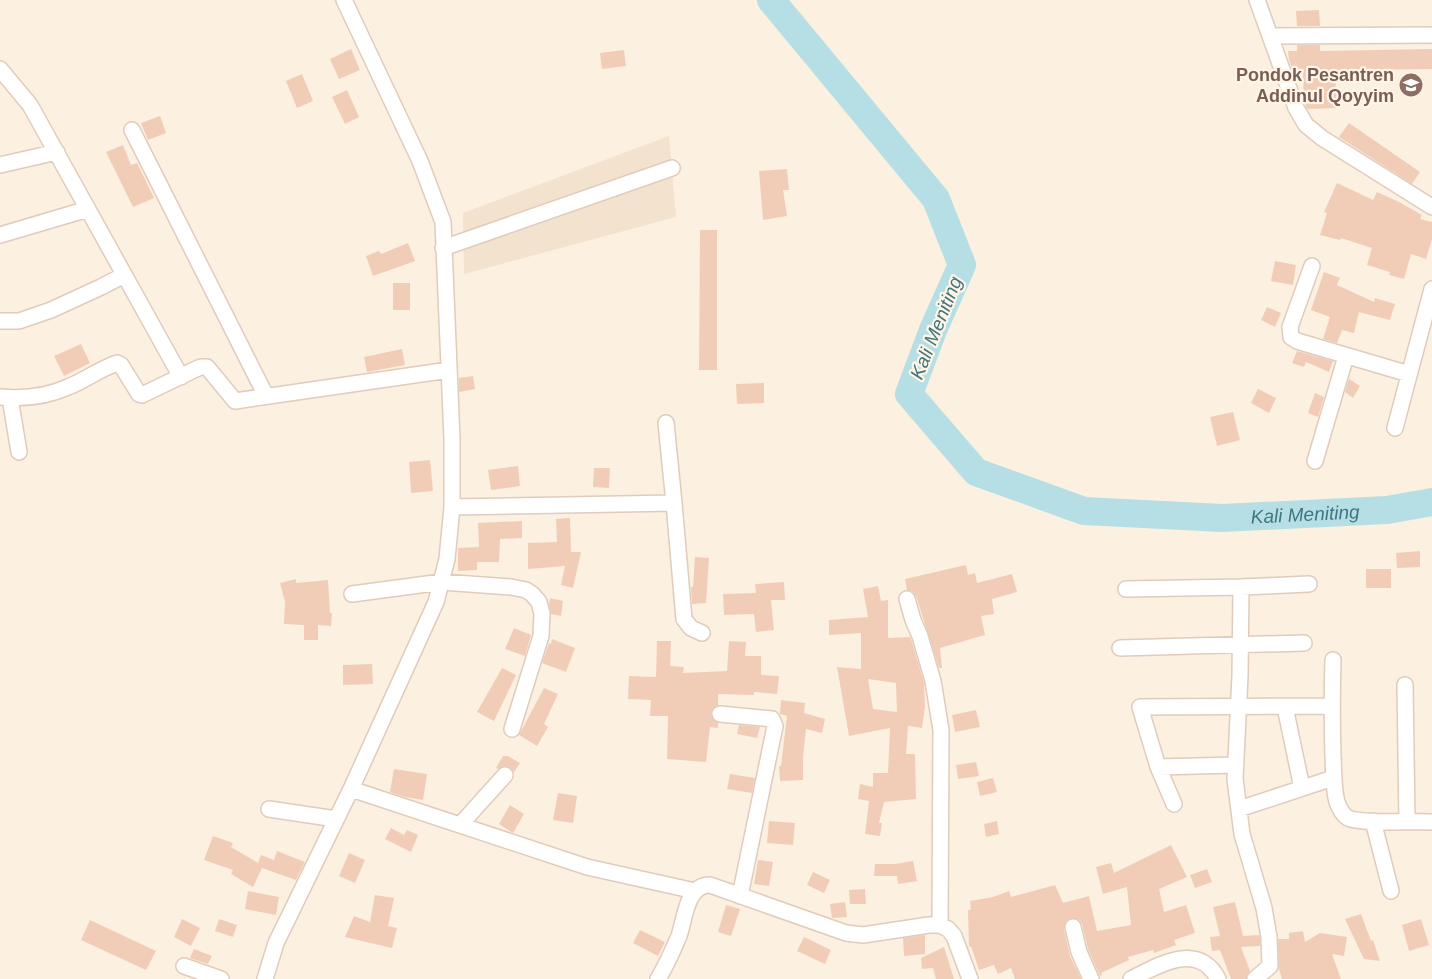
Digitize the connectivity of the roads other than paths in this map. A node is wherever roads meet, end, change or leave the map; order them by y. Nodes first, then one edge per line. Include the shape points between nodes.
1 (344, 0) edge
2 (1257, 0) edge
3 (1271, 36) junction
4 (1432, 36) edge
5 (0, 70) edge
6 (132, 130) dead end
7 (57, 152) junction
8 (0, 165) edge
9 (672, 168) dead end
10 (1432, 207) edge
11 (88, 209) junction
12 (0, 235) edge
13 (443, 248) junction
14 (1312, 266) dead end
15 (124, 275) junction
16 (1432, 289) edge
17 (0, 321) edge
18 (1346, 356) junction
19 (449, 370) junction
20 (1409, 374) junction
21 (181, 377) junction
22 (266, 396) junction
23 (5, 398) edge
24 (666, 423) dead end
25 (1395, 428) dead end
26 (20, 452) dead end
27 (1315, 461) dead end
28 (674, 503) junction
29 (452, 507) junction
30 (442, 582) junction
31 (1309, 584) dead end
32 (1241, 587) junction
33 (1126, 589) dead end
34 (352, 594) dead end
35 (907, 599) dead end
36 (702, 633) dead end
37 (1304, 643) dead end
38 (1240, 645) junction
39 (1120, 648) dead end
40 (1333, 660) dead end
41 (1405, 685) dead end
42 (1238, 706) junction
43 (1332, 706) junction
44 (1285, 707) junction
45 (720, 714) dead end
46 (512, 729) dead end
47 (1235, 765) junction
48 (1158, 767) junction
49 (506, 775) dead end
50 (1334, 779) junction
51 (1302, 788) junction
52 (351, 789) junction
53 (1174, 804) dead end
54 (269, 809) dead end
55 (1239, 809) junction
56 (336, 819) junction
57 (1372, 821) junction
58 (1407, 821) junction
59 (1432, 822) edge
60 (460, 825) junction
61 (696, 891) junction
62 (1391, 891) dead end
63 (740, 896) junction
64 (940, 926) junction
65 (1073, 927) dead end
66 (184, 966) dead end
67 (221, 979) edge
68 (265, 979) edge
69 (658, 979) edge
70 (970, 979) edge
71 (1091, 979) edge
72 (1131, 979) edge
73 (1218, 979) edge
74 (1255, 979) edge

1 - 13 street via 420,161 443,222
2 - 3 street
3 - 4 street
3 - 10 street via 1296,108 1313,132
5 - 7 street via 30,104
6 - 22 street
7 - 8 street
7 - 11 street
9 - 13 street
11 - 12 street
11 - 15 street
13 - 19 street
14 - 18 street via 1290,327 1291,337
15 - 17 street via 51,310 20,320
15 - 21 street
16 - 20 street
18 - 20 street
18 - 27 street
19 - 22 street
19 - 29 street
20 - 25 street
21 - 22 street via 207,367 235,401
21 - 23 street via 142,396 117,363 66,388 36,397
23 - 26 street
24 - 28 street
28 - 29 street
28 - 36 street via 684,619 691,628
29 - 30 street via 450,543
30 - 34 street
30 - 46 street via 526,590 539,602 541,636
30 - 52 street via 436,602
31 - 32 street
32 - 33 street
32 - 38 street
35 - 64 street via 933,681 941,730
37 - 38 street
38 - 39 street
38 - 42 street
40 - 43 street
41 - 58 street
42 - 44 street
42 - 47 street
42 - 48 street via 1140,707
43 - 44 street
43 - 50 street
44 - 51 street
45 - 63 street via 772,719 776,726
47 - 48 street
47 - 55 street
48 - 53 street
49 - 60 street
50 - 51 street
50 - 57 street via 1336,801 1343,814 1360,821
51 - 55 street
52 - 56 street
52 - 60 street
54 - 56 street
55 - 74 street via 1242,834 1264,908 1269,937 1270,966
56 - 68 street via 276,943
57 - 58 street
57 - 62 street
58 - 59 street
60 - 61 street via 587,867
61 - 63 street via 704,885
61 - 69 street via 689,900 679,934
63 - 64 street via 846,933 863,935
64 - 70 street via 954,936
65 - 71 street via 1079,952
66 - 67 street
72 - 73 street via 1185,958 1207,965

